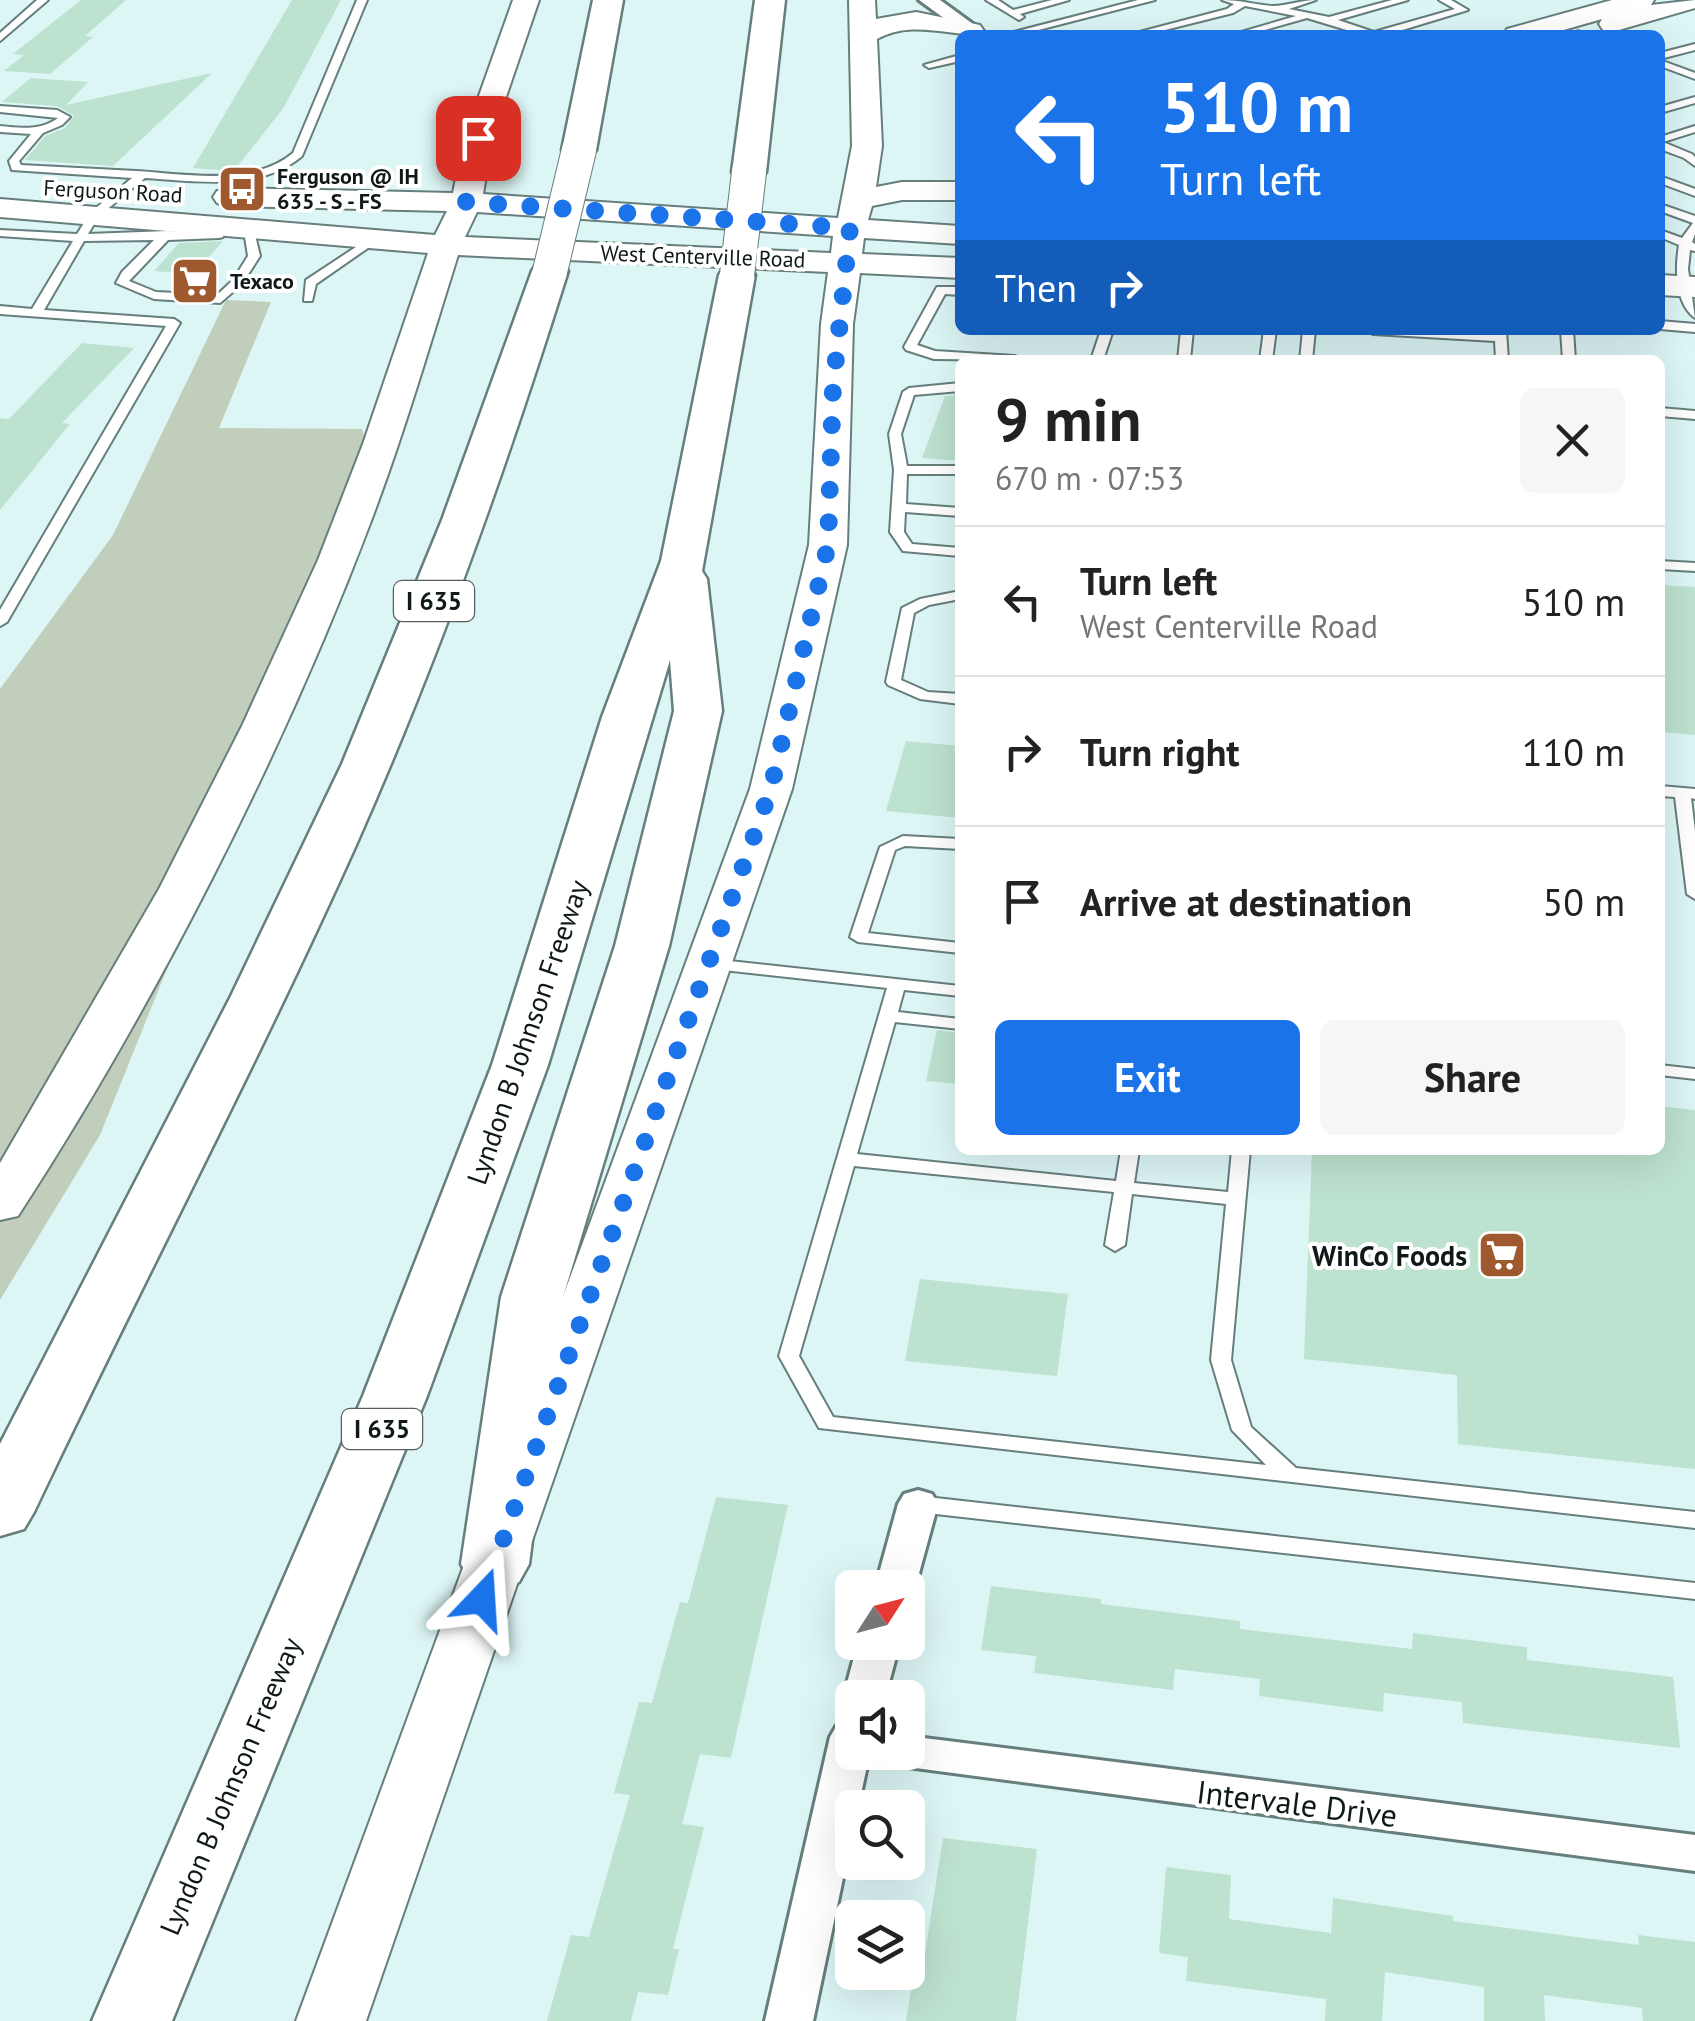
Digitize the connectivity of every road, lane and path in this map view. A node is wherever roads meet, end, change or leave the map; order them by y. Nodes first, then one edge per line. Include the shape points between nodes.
1 (43, 0) edge
2 (362, 0) edge
3 (526, 0) edge
4 (608, 0) edge
5 (770, 0) edge
6 (862, 0) edge
7 (928, 0) edge
8 (991, 0) edge
9 (1064, 0) edge
10 (1150, 0) edge
11 (1227, 0) edge
12 (1310, 0) edge
13 (1403, 0) edge
14 (1444, 0) edge
15 (1641, 0) edge
16 (1693, 1) edge
17 (1243, 3) junction
18 (804, 10) dead end
19 (1275, 10) junction
20 (1011, 12) junction
21 (1307, 16) junction
22 (1328, 20) junction
23 (1037, 28) junction
24 (961, 30) edge
25 (971, 30) edge
26 (1028, 30) edge
27 (1154, 30) edge
28 (1255, 30) edge
29 (1359, 30) edge
30 (1392, 30) edge
31 (1534, 30) edge
32 (1595, 30) edge
33 (767, 35) junction
34 (864, 35) junction
35 (0, 38) edge
36 (1695, 47) edge
37 (1665, 58) edge
38 (955, 59) edge
39 (1665, 62) edge
40 (929, 66) dead end
41 (1689, 74) edge
42 (1695, 100) edge
43 (0, 109) edge
44 (1665, 109) edge
45 (0, 129) edge
46 (1695, 129) edge
47 (40, 132) junction
48 (1665, 140) edge
49 (1665, 144) edge
50 (867, 146) junction
51 (1695, 164) edge
52 (1665, 176) edge
53 (955, 178) edge
54 (1665, 180) edge
55 (130, 183) junction
56 (0, 184) edge
57 (955, 191) edge
58 (1695, 192) edge
59 (466, 202) junction
60 (0, 208) edge
61 (1665, 209) edge
62 (855, 214) junction
63 (1695, 223) edge
64 (88, 226) junction
65 (170, 229) junction
66 (0, 233) edge
67 (254, 233) junction
68 (955, 233) edge
69 (1665, 235) edge
70 (372, 241) junction
71 (446, 246) junction
72 (1690, 246) edge
73 (848, 262) junction
74 (947, 268) edge
75 (955, 291) edge
76 (308, 298) dead end
77 (1685, 304) edge
78 (0, 310) edge
79 (36, 314) junction
80 (1665, 321) edge
81 (839, 348) junction
82 (955, 356) edge
83 (955, 387) edge
84 (1665, 412) edge
85 (1695, 415) edge
86 (901, 470) junction
87 (955, 470) edge
88 (898, 508) junction
89 (955, 512) edge
90 (955, 552) edge
91 (683, 561) junction
92 (1665, 564) edge
93 (1695, 567) edge
94 (955, 596) edge
95 (6, 604) edge
96 (0, 622) edge
97 (955, 699) edge
98 (1689, 794) edge
99 (955, 844) edge
100 (1695, 894) edge
101 (955, 947) edge
102 (710, 964) junction
103 (897, 984) junction
104 (955, 990) edge
105 (888, 1016) junction
106 (955, 1023) edge
107 (1665, 1071) edge
108 (1695, 1074) edge
109 (1129, 1155) edge
110 (1240, 1155) edge
111 (845, 1158) junction
112 (1125, 1186) junction
113 (1236, 1199) junction
114 (0, 1204) edge
115 (1115, 1245) dead end
116 (1290, 1476) junction
117 (918, 1504) joint
118 (0, 1512) edge
119 (1695, 1520) edge
120 (495, 1564) junction
121 (899, 1570) edge
122 (1695, 1591) edge
123 (925, 1755) edge
124 (846, 1770) edge
125 (1695, 1853) edge
126 (132, 2021) edge
127 (331, 2021) edge
128 (789, 2021) edge

1 - 35 lane
2 - 55 lane via 298,154 276,169 220,180
3 - 59 main road via 478,138
4 - 118 highway, I 635, bridge via 550,271 424,627 294,921
5 - 33 highway, Lyndon B Johnson Freeway / I 635
6 - 34 main road
7 - 25 street
8 - 20 lane
9 - 20 lane
10 - 23 lane
11 - 17 lane
12 - 19 lane
13 - 22 lane
14 - 30 lane via 1463,10
15 - 31 main road
16 - 32 main road
17 - 19 lane
17 - 27 lane
18 - 33 highway
19 - 21 lane
20 - 23 lane
21 - 22 lane
21 - 28 lane
22 - 29 lane
23 - 26 lane
24 - 34 main road via 909,19 884,22
33 - 91 highway, Lyndon B Johnson Freeway / I 635, bridge via 737,275
34 - 50 main road
36 - 37 lane
38 - 40 lane
39 - 41 lane
42 - 44 lane
43 - 47 lane via 64,117
45 - 47 lane
46 - 48 lane
47 - 55 lane via 16,168
49 - 51 lane
50 - 53 main road via 910,168
50 - 62 main road
51 - 52 lane
54 - 58 lane
55 - 56 main road, Ferguson Road
55 - 59 main road, Ferguson Road via 244,198
55 - 64 lane
57 - 62 main road via 902,191
59 - 62 main road, West Centerville Road
59 - 71 main road
60 - 64 main road, Ferguson Road
61 - 63 lane
62 - 68 main road, West Centerville Road
62 - 73 main road
63 - 72 lane
64 - 65 main road, Ferguson Road
64 - 66 lane
64 - 79 lane
65 - 67 main road, Ferguson Road
65 - 67 lane via 122,284 154,294 220,299 254,256
67 - 70 main road, Ferguson Road
69 - 72 lane
70 - 71 main road, Ferguson Road
70 - 76 lane via 310,284
71 - 73 main road, West Centerville Road
71 - 114 main road via 338,557 233,788 141,968
72 - 77 lane via 1682,251
73 - 74 main road, West Centerville Road
73 - 81 main road
74 - 81 main road via 914,273 872,304
75 - 82 lane via 941,290 910,346
77 - 80 lane
78 - 79 lane
79 - 95 lane via 174,323
81 - 102 main road via 828,545 771,788
83 - 86 lane via 909,392 895,434
84 - 85 lane
86 - 87 lane
86 - 88 lane
88 - 89 lane
88 - 90 lane via 897,532 908,548
91 - 120 highway via 698,711 642,946 532,1296
91 - 126 highway, Lyndon B Johnson Freeway / I 635 via 626,717 520,1066 402,1378
92 - 93 lane
94 - 97 lane via 907,611 893,682 925,696
95 - 96 lane
98 - 100 lane
99 - 101 lane via 888,846 858,937
102 - 103 lane
102 - 120 main road
103 - 104 lane
103 - 105 lane
105 - 106 lane
105 - 111 lane
107 - 108 lane
109 - 112 lane
110 - 113 lane
111 - 112 lane
111 - 116 lane via 789,1356 826,1424
112 - 113 lane
112 - 115 lane
113 - 116 lane via 1221,1360 1242,1430
116 - 119 lane
117 - 121 street
117 - 122 lane
120 - 127 main road
123 - 125 street, Intervale Drive
124 - 128 street

